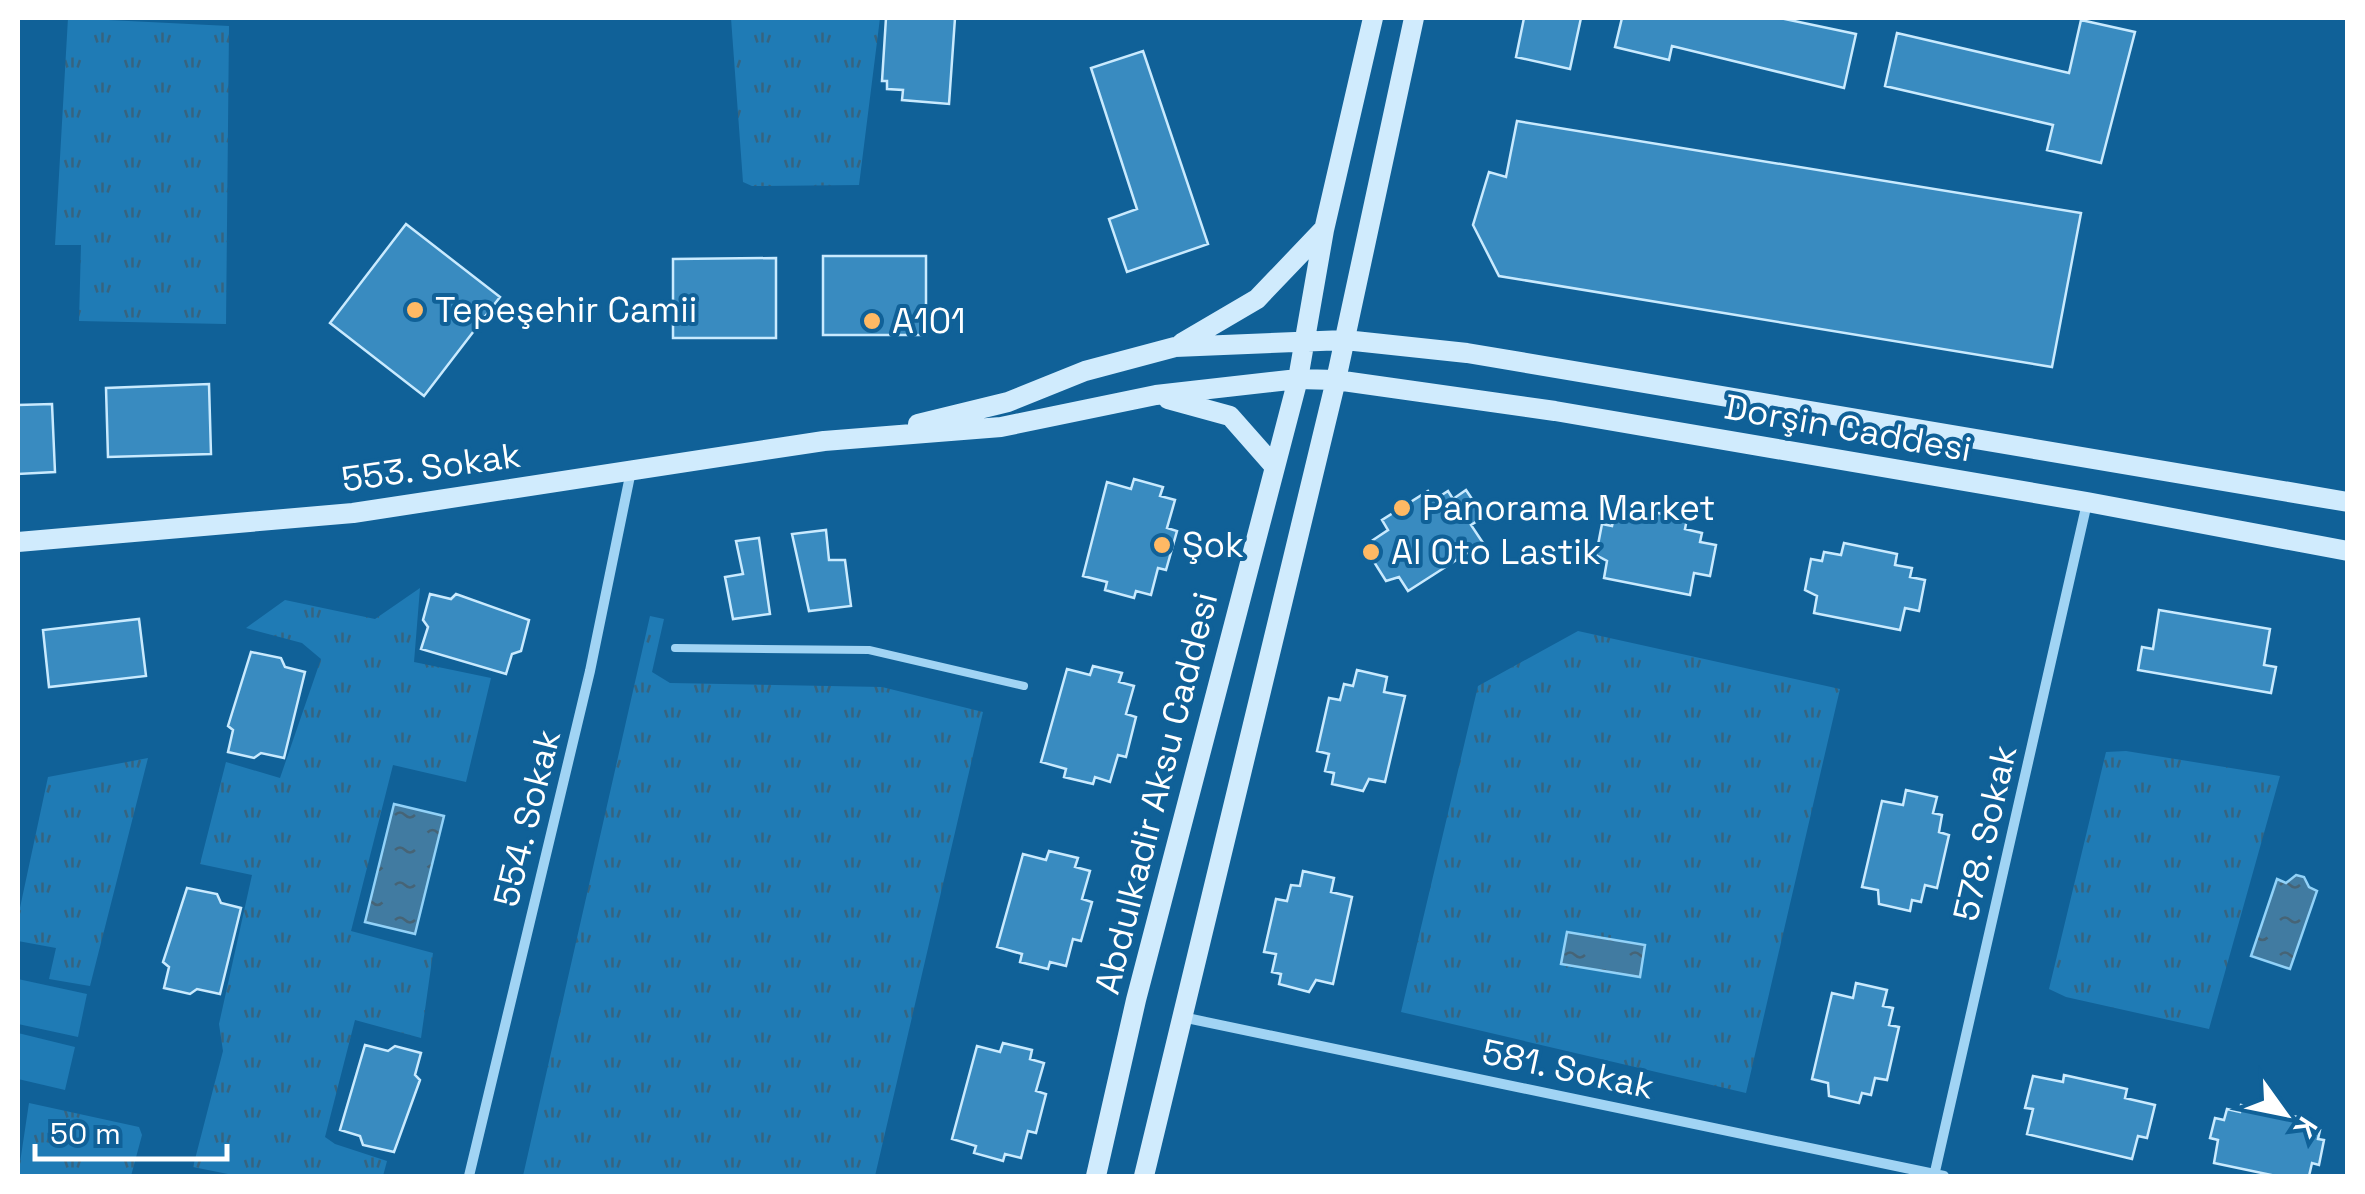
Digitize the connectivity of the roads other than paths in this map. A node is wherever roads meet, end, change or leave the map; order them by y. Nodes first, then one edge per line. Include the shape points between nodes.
1 (1373, 18) edge
2 (1414, 18) edge
3 (1324, 230) junction
4 (1344, 340) junction
5 (1303, 341) junction
6 (1175, 346) junction
7 (1298, 378) junction
8 (1336, 380) junction
9 (1156, 395) junction
10 (852, 440) junction
11 (1274, 466) junction
12 (631, 470) junction
13 (2088, 502) junction
14 (2348, 502) edge
15 (18, 542) edge
16 (2348, 552) edge
17 (675, 648) dead end
18 (1024, 686) dead end
19 (1181, 1016) junction
20 (469, 1176) edge
21 (1096, 1176) edge
22 (1144, 1176) edge
23 (1937, 1176) edge

1 - 3 main road, Abdulkadir Aksu Caddesi
2 - 4 main road
3 - 5 main road, Abdulkadir Aksu Caddesi
3 - 6 main road via 1257,299
4 - 5 main road, Dorşin Caddesi
4 - 8 main road
4 - 14 main road, Dorşin Caddesi via 1467,353
5 - 6 main road, Dorşin Caddesi
5 - 7 main road, Abdulkadir Aksu Caddesi
6 - 10 main road via 1085,370 1008,402
7 - 8 main road, Dorşin Caddesi
7 - 9 main road, Dorşin Caddesi
7 - 11 main road, Abdulkadir Aksu Caddesi
8 - 13 main road, Dorşin Caddesi
8 - 19 main road
9 - 10 main road, Dorşin Caddesi via 1002,427
9 - 11 main road via 1230,416
10 - 12 main road, 553. Sokak
11 - 21 main road, Abdulkadir Aksu Caddesi
12 - 15 main road, 553. Sokak via 353,513
12 - 20 street, 554. Sokak
13 - 16 main road, Dorşin Caddesi
13 - 23 street, 578. Sokak
17 - 18 lane via 869,650
19 - 22 main road
19 - 23 street, 581. Sokak

